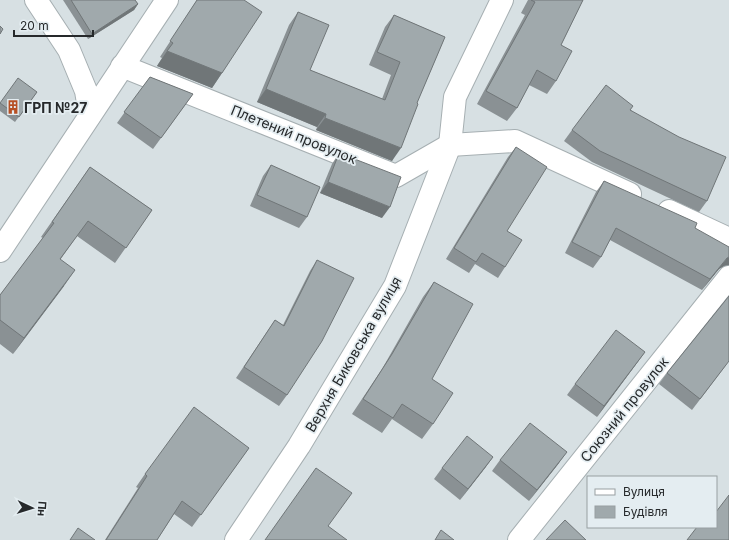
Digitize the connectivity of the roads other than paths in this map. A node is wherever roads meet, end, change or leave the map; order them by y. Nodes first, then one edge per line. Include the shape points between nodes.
1 (36, 0) edge
2 (167, 0) edge
3 (502, 0) edge
4 (122, 66) junction
5 (90, 115) junction
6 (450, 145) junction
7 (729, 239) edge
8 (0, 251) edge
9 (729, 277) edge
10 (236, 540) edge
11 (519, 540) edge

1 - 5 street via 69,50 86,91
2 - 4 street
3 - 6 street, Верхня Биковська вулиця via 455,97
4 - 5 street
4 - 6 street, Плетений провулок via 396,176
5 - 8 street
6 - 7 street, Плетений провулок via 515,141
6 - 10 street, Верхня Биковська вулиця via 395,286 299,446
9 - 11 street, Союзний провулок

